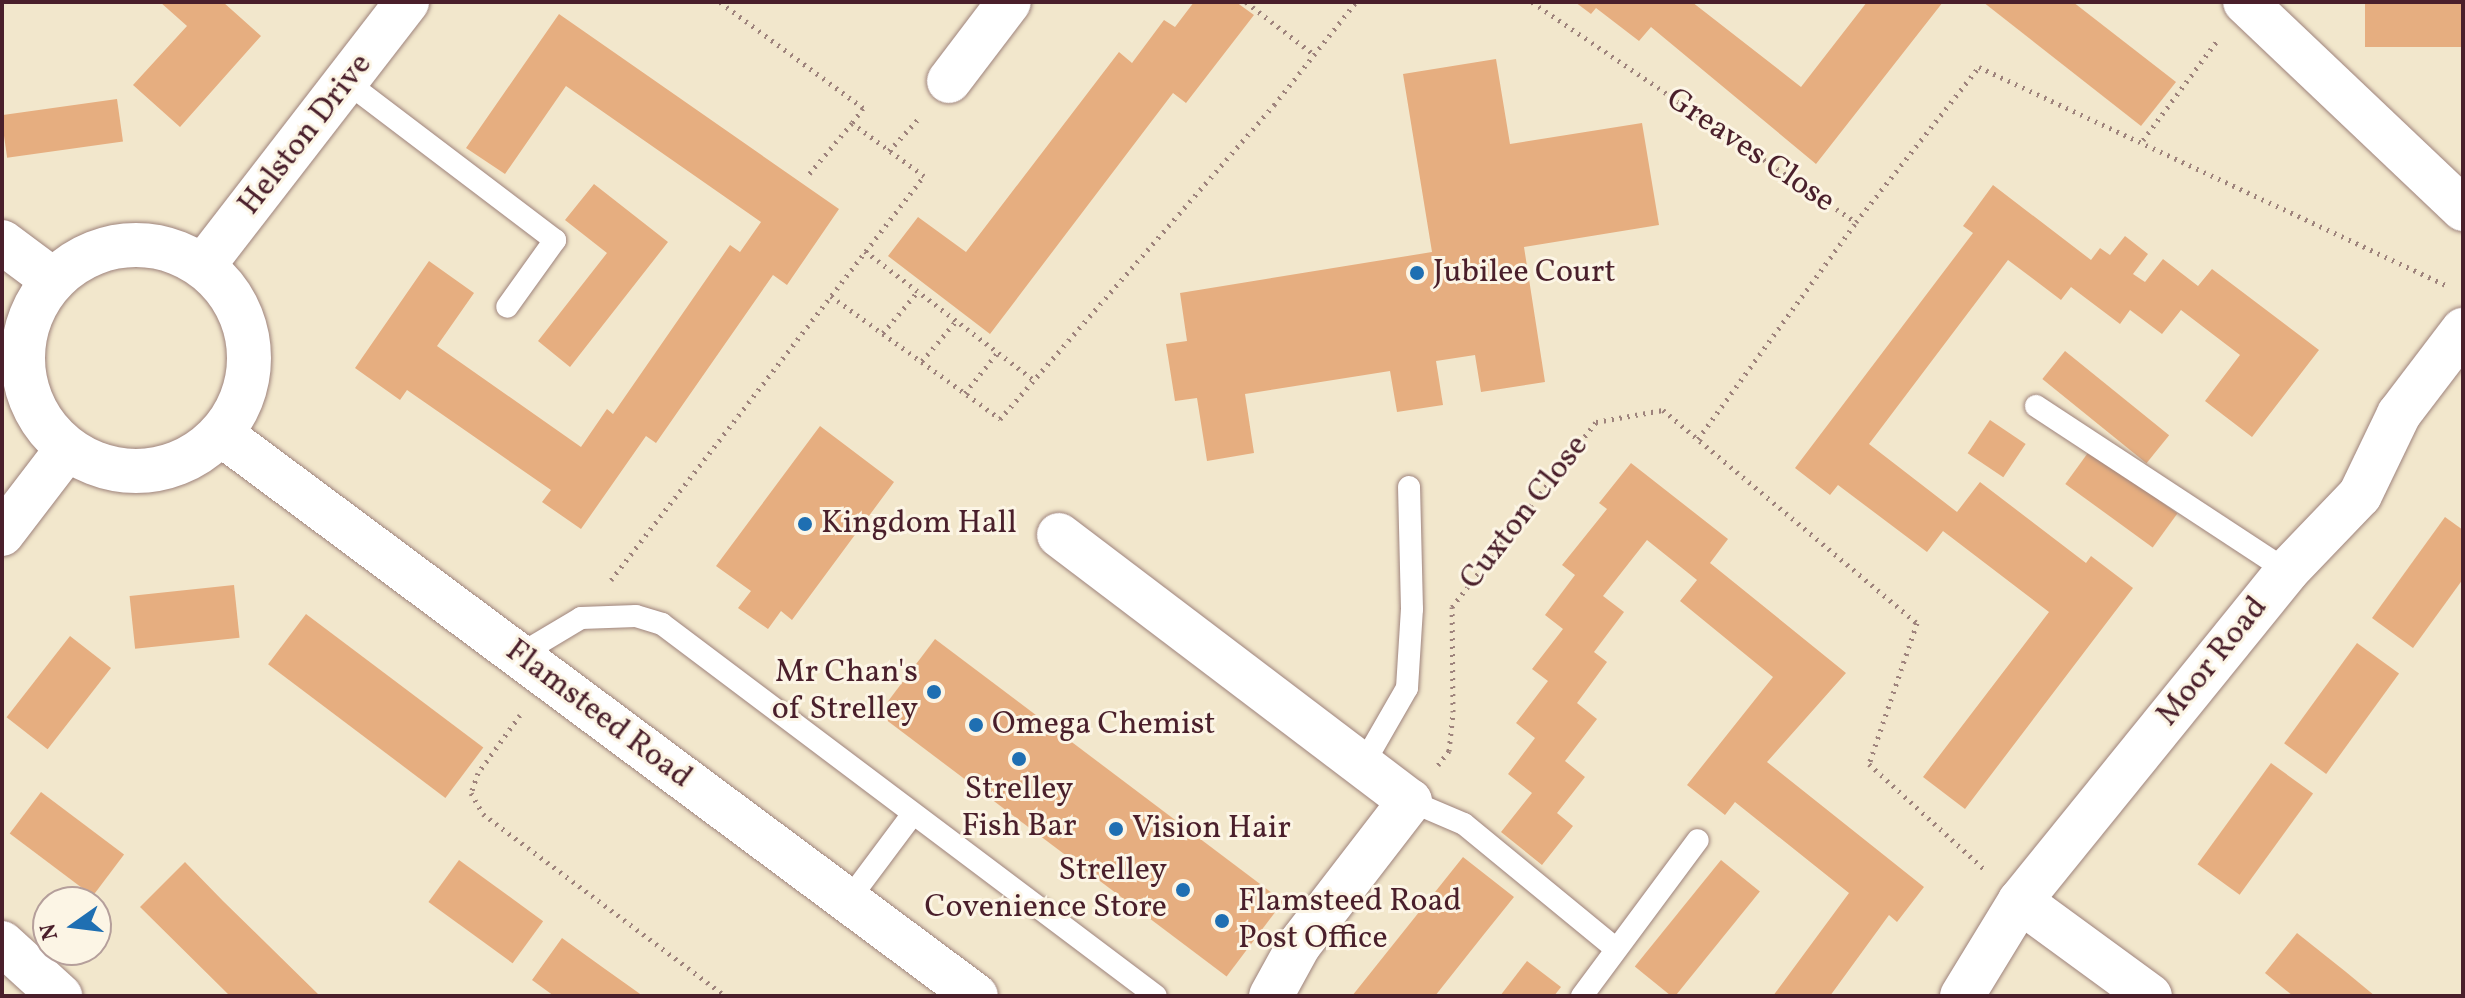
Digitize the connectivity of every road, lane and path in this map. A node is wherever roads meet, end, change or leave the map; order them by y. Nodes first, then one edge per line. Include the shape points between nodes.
1 (407, 2) edge
2 (720, 2) edge
3 (1009, 2) edge
4 (1246, 2) edge
5 (1356, 2) edge
6 (1532, 2) edge
7 (2245, 3) edge
8 (1312, 53) junction
9 (949, 81) dead end
10 (348, 83) junction
11 (852, 123) junction
12 (2143, 140) junction
13 (809, 174) dead end
14 (2463, 209) edge
15 (1856, 222) junction
16 (2, 242) edge
17 (865, 251) junction
18 (203, 266) junction
19 (53, 280) junction
20 (919, 290) junction
21 (2463, 293) edge
22 (831, 296) junction
23 (507, 307) dead end
24 (957, 320) junction
25 (2463, 330) edge
26 (883, 333) junction
27 (998, 352) junction
28 (922, 361) junction
29 (1034, 380) junction
30 (965, 393) junction
31 (2036, 406) dead end
32 (221, 434) junction
33 (1698, 439) junction
34 (67, 449) junction
35 (1409, 487) dead end
36 (2, 534) edge
37 (1059, 535) dead end
38 (2287, 571) junction
39 (581, 618) junction
40 (533, 666) junction
41 (1361, 768) junction
42 (1410, 801) junction
43 (912, 815) junction
44 (1698, 840) dead end
45 (2020, 901) junction
46 (847, 902) junction
47 (2, 943) edge
48 (1615, 948) junction
49 (60, 996) edge
50 (725, 996) edge
51 (976, 996) edge
52 (1156, 996) edge
53 (1271, 996) edge
54 (1582, 996) edge
55 (1962, 996) edge
56 (2150, 996) edge

1 - 10 street, Helston Drive
2 - 11 path via 863,108
3 - 9 street
4 - 8 path
5 - 8 path
6 - 15 path, Greaves Close
7 - 12 path
7 - 14 street
8 - 29 path via 1274,105
10 - 18 street, Helston Drive
10 - 23 lane via 555,240
11 - 13 path
11 - 17 path via 924,176
12 - 15 path, Greaves Close via 1979,67
12 - 21 path, Greaves Close
15 - 33 path
16 - 19 street
17 - 20 path
17 - 22 path
18 - 19 street via 166,248 125,244 86,255
18 - 32 street via 236,302 250,349 240,404
19 - 34 street via 36,301 22,354 33,407
20 - 24 path
20 - 26 path
22 - 26 path
22 - 39 path
24 - 27 path
24 - 28 path
25 - 38 street, Moor Road via 2399,414 2360,495
26 - 28 path
27 - 29 path
27 - 30 path
28 - 30 path
29 - 30 path via 1000,419
31 - 38 lane
32 - 34 street via 201,452 169,467 134,472 99,465
32 - 40 street, Flamsteed Road
33 - 42 path, Cuxton Close via 1663,410 1596,422 1452,607 1449,751
33 - 45 path, Cuxton Close via 1917,623 1869,764
34 - 36 street
35 - 41 lane via 1412,609 1407,688
37 - 41 street
38 - 45 street, Moor Road
39 - 40 lane
39 - 43 lane via 636,616 662,624
40 - 46 street, Flamsteed Road
40 - 50 path via 471,793 483,814
41 - 42 street
42 - 48 lane via 1464,824
42 - 53 street via 1299,945
43 - 46 lane
43 - 52 lane
44 - 48 lane
45 - 55 street, Moor Road
45 - 56 street
46 - 51 street, Flamsteed Road
47 - 49 street
48 - 54 lane

